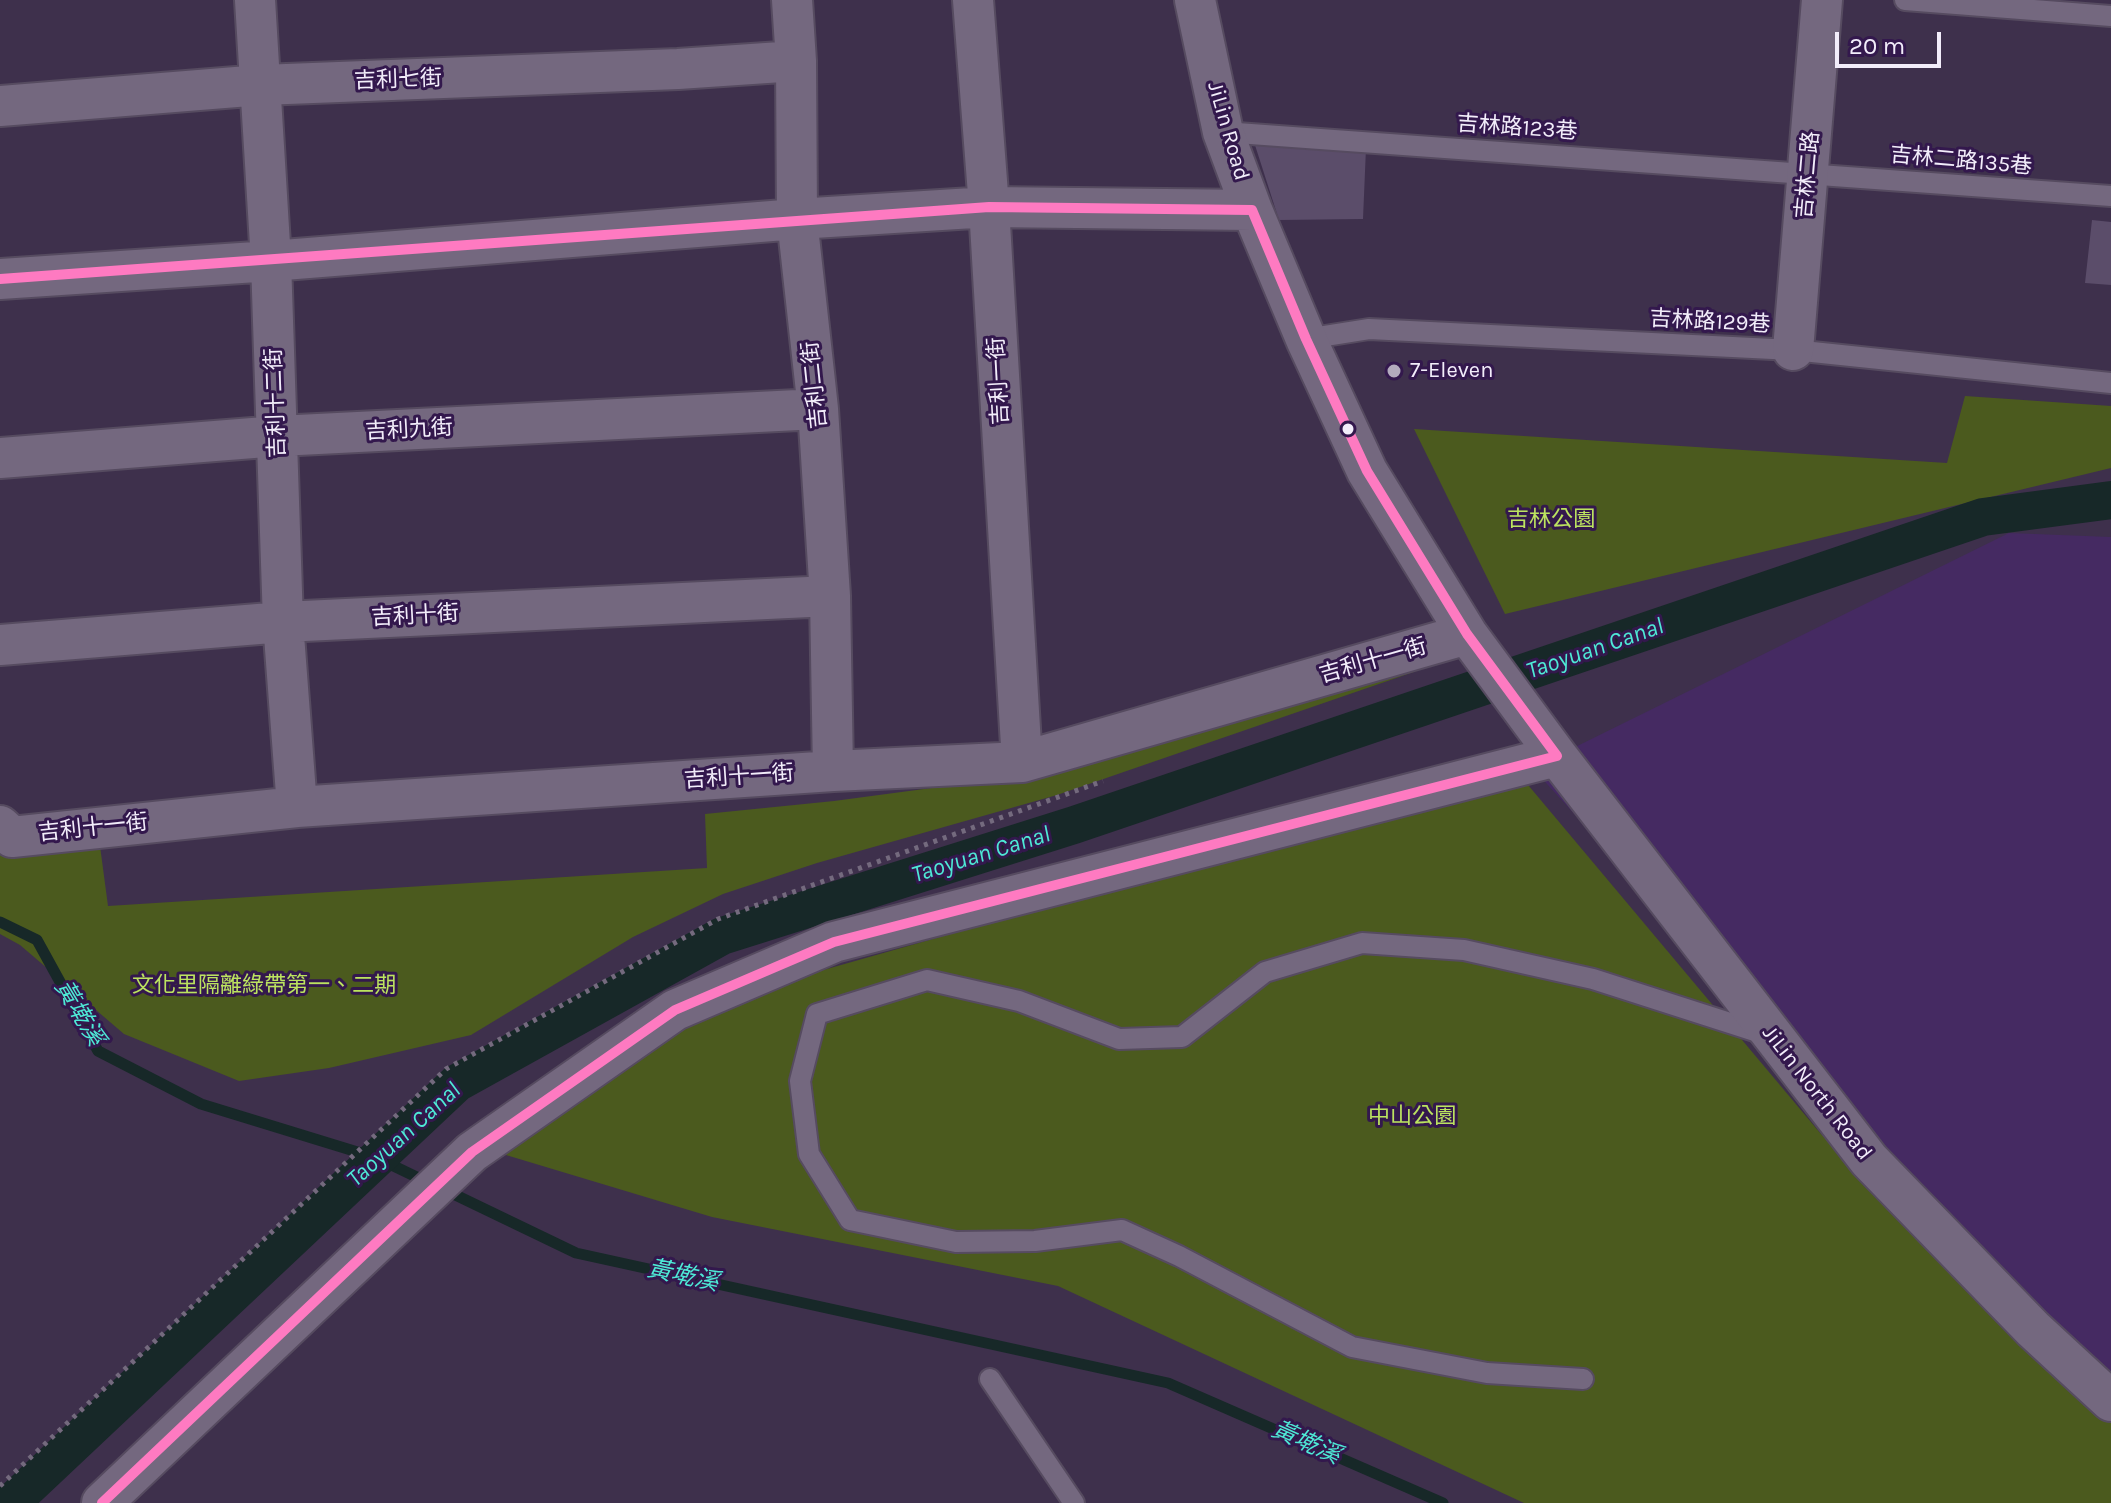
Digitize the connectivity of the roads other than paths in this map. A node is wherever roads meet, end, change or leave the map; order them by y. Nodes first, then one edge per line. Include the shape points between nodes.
1 (255, 0) edge
2 (792, 0) edge
3 (973, 0) edge
4 (1195, 0) edge
5 (1822, 0) edge
6 (1905, 0) edge
7 (2111, 16) edge
8 (796, 61) junction
9 (261, 85) junction
10 (0, 106) edge
11 (1223, 132) junction
12 (1808, 173) junction
13 (2111, 196) edge
14 (989, 207) junction
15 (1252, 210) junction
16 (797, 219) junction
17 (271, 261) junction
18 (0, 279) edge
19 (1306, 339) junction
20 (1793, 350) junction
21 (2111, 383) edge
22 (818, 409) junction
23 (278, 436) junction
24 (0, 458) edge
25 (830, 596) junction
26 (283, 622) junction
27 (0, 645) edge
28 (1476, 647) junction
29 (1557, 756) junction
30 (1022, 762) junction
31 (833, 771) junction
32 (297, 807) junction
33 (0, 826) edge
34 (1771, 1036) junction
35 (990, 1379) dead end
36 (1583, 1379) dead end
37 (2111, 1401) edge
38 (102, 1503) edge
39 (1074, 1503) edge

1 - 9 street, 吉利十二街
2 - 8 street, 吉利二街
3 - 14 street, 吉利一街
4 - 11 street, JiLin Road
5 - 12 street, 吉林二路
6 - 7 lane
8 - 9 street, 吉利七街
8 - 16 street, 吉利二街
9 - 10 street, 吉利七街
9 - 17 street, 吉利十二街
11 - 12 lane, 吉林路123巷
11 - 15 street, JiLin Road
12 - 13 lane, 吉林二路135巷
12 - 20 street, 吉林二路
14 - 15 street
14 - 16 street
14 - 30 street, 吉利一街
15 - 19 street, JiLin Road
16 - 17 street
16 - 22 street, 吉利二街
17 - 18 street
17 - 23 street, 吉利十二街
19 - 20 lane, 吉林路129巷 via 1369,329
19 - 28 street, JiLin Road via 1367,471
20 - 21 lane, 吉林路129巷
22 - 23 street, 吉利九街
22 - 25 street, 吉利二街
23 - 24 street, 吉利九街
23 - 26 street, 吉利十二街
25 - 26 street, 吉利十街
25 - 31 street, 吉利二街
26 - 27 street, 吉利十街
26 - 32 street, 吉利十二街
28 - 29 street, JiLin Road
28 - 30 street, 吉利十一街
29 - 34 street, JiLin North Road
29 - 38 street via 834,942 675,1010 472,1152
30 - 31 street, 吉利十一街
31 - 32 street, 吉利十一街
32 - 33 street, 吉利十一街 via 12,837
34 - 36 lane via 1593,979 1464,950 1362,943 1265,972 1182,1037 1119,1039 1019,1001 927,980 817,1014 800,1081 809,1154 850,1220 956,1242 1035,1241 1122,1230 1352,1347 1487,1373
34 - 37 street, JiLin North Road via 1869,1160 2033,1329
35 - 39 lane

